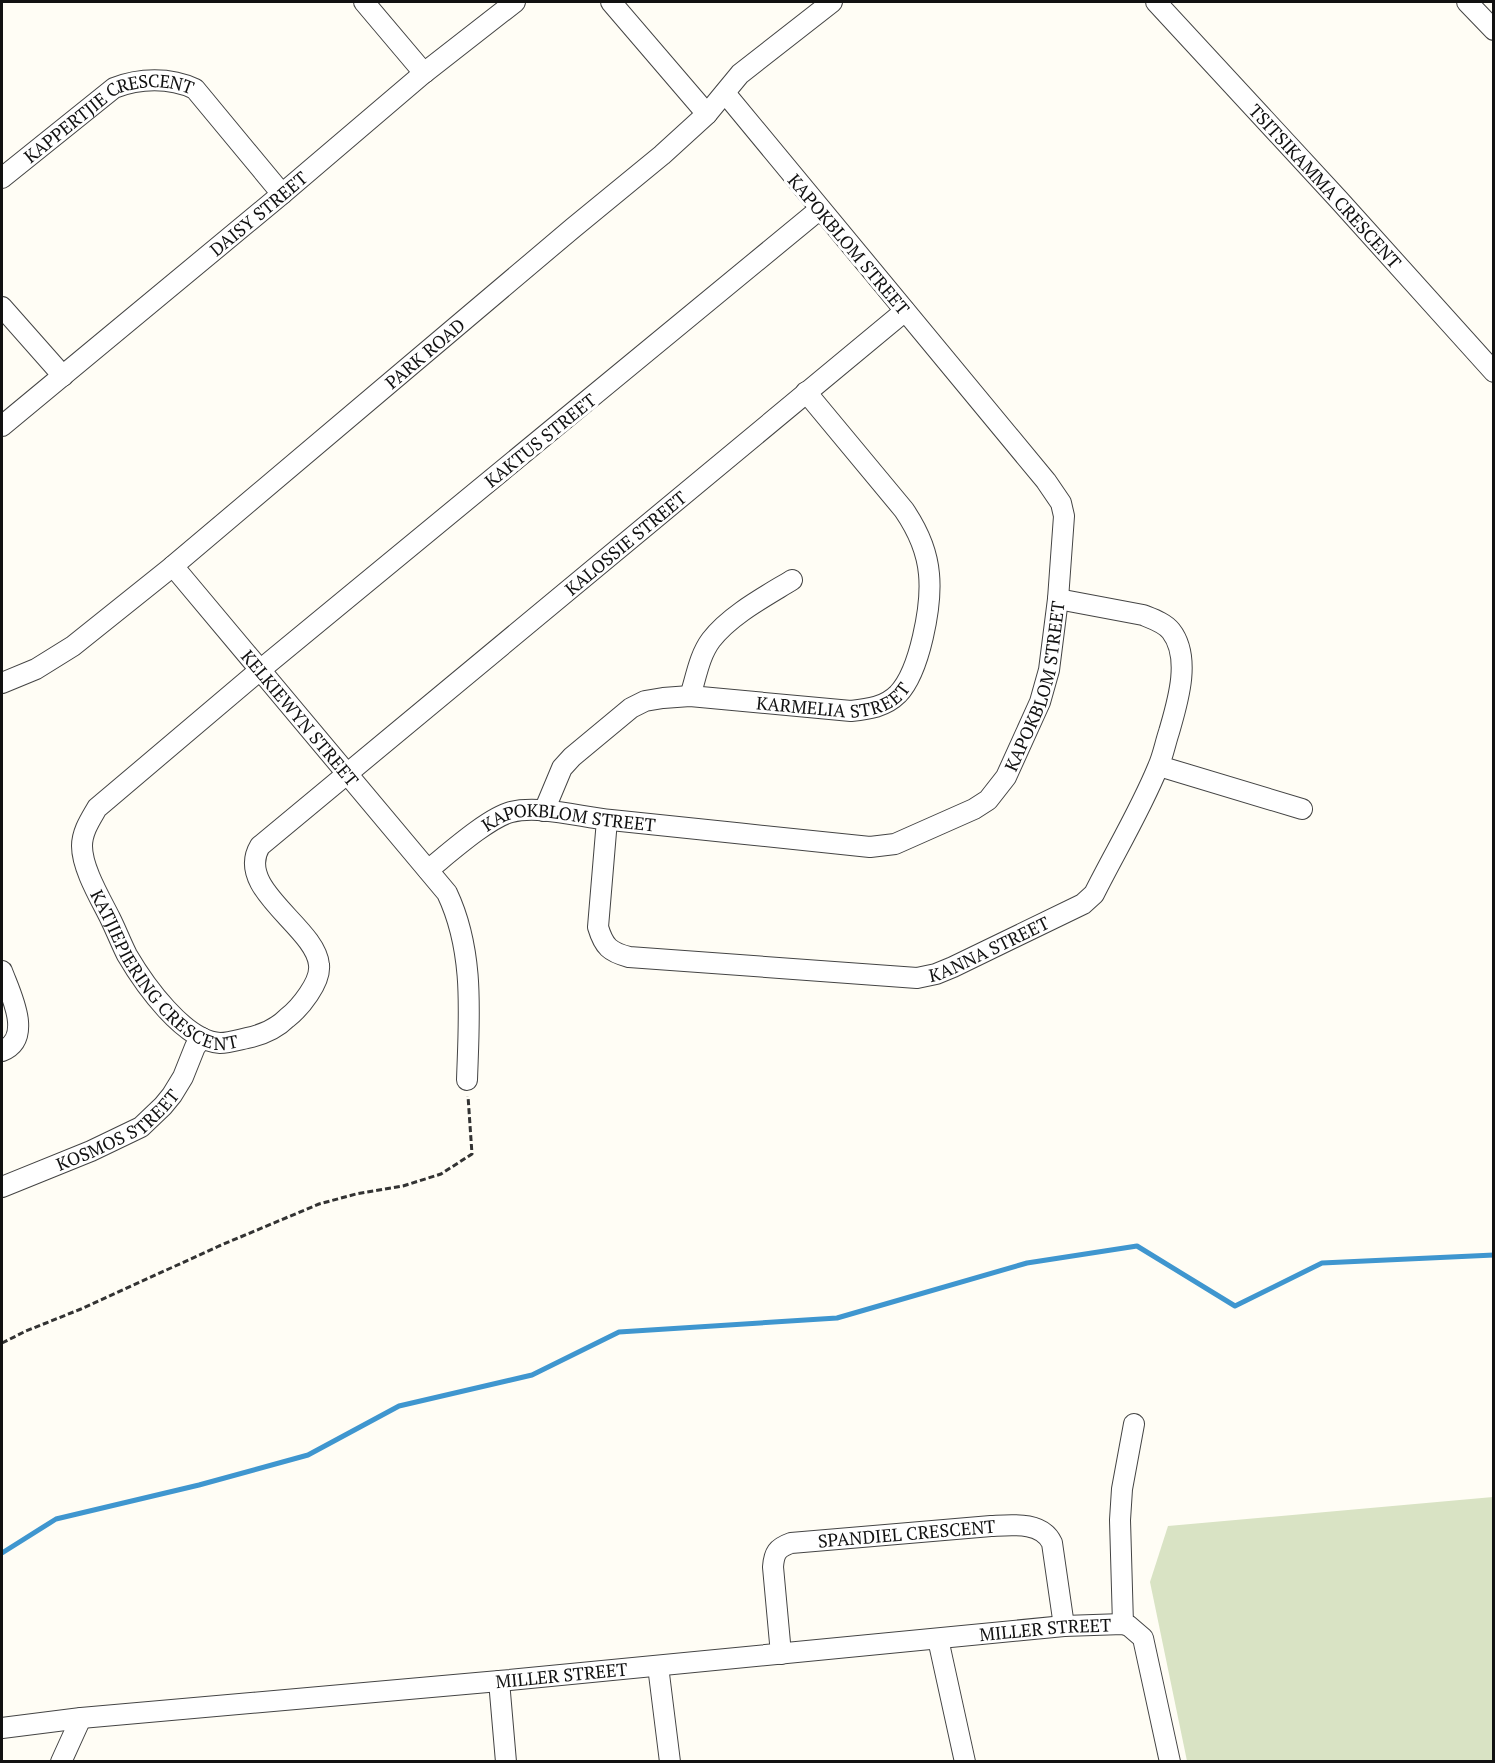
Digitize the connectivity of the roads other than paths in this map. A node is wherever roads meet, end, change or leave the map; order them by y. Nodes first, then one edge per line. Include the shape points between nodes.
1 (364, 2) edge
2 (515, 2) edge
3 (611, 2) edge
4 (832, 2) edge
5 (1156, 2) edge
6 (1467, 2) edge
7 (1494, 30) edge
8 (424, 73) junction
9 (725, 93) junction
10 (706, 114) junction
11 (2, 178) edge
12 (282, 194) junction
13 (820, 209) junction
14 (2, 306) edge
15 (905, 311) junction
16 (1494, 372) edge
17 (63, 376) junction
18 (806, 392) junction
19 (2, 426) edge
20 (173, 566) junction
21 (792, 580) dead end
22 (1058, 599) junction
23 (260, 670) junction
24 (2, 683) edge
25 (690, 696) junction
26 (1159, 766) junction
27 (346, 774) junction
28 (1302, 809) dead end
29 (544, 811) junction
30 (608, 819) junction
31 (428, 870) junction
32 (2, 971) edge
33 (202, 1038) junction
34 (2, 1051) edge
35 (467, 1080) road end
36 (2, 1187) edge
37 (1134, 1424) dead end
38 (1123, 1624) junction
39 (1064, 1626) junction
40 (938, 1639) junction
41 (781, 1654) junction
42 (658, 1666) junction
43 (500, 1682) junction
44 (81, 1718) junction
45 (2, 1728) edge
46 (61, 1761) edge
47 (506, 1761) edge
48 (670, 1761) edge
49 (965, 1761) edge
50 (1170, 1761) edge

1 - 8 street
2 - 8 street, DAISY STREET
3 - 10 street
4 - 9 street, PARK ROAD via 740,74
5 - 16 street, TSITSIKAMMA CRESCENT
6 - 7 street
8 - 12 street, DAISY STREET
9 - 10 street, PARK ROAD
9 - 13 street, KAPOKBLOM STREET
10 - 20 street, PARK ROAD
11 - 12 street, KAPPERTJIE CRESCENT via 114,88 130,82 171,82 195,89
12 - 17 street, DAISY STREET
13 - 15 street, KAPOKBLOM STREET
13 - 23 street, KAKTUS STREET
14 - 17 street
15 - 18 street, KALOSSIE STREET
15 - 22 street, KAPOKBLOM STREET via 1061,503 1064,516
17 - 19 street, DAISY STREET
18 - 25 street, KARMELIA STREET via 904,510 922,543 929,574 929,598 917,662 899,693 871,709 851,711
18 - 27 street, KALOSSIE STREET
20 - 23 street, KELKIEWYN STREET
20 - 24 street, PARK ROAD via 65,651
21 - 25 street via 729,622 711,641
22 - 26 street, KANNA STREET via 1143,615 1172,632 1180,653 1182,686
22 - 30 street, KAPOKBLOM STREET via 1049,670 1040,702 1006,777 996,792 974,809 895,844 870,847
23 - 27 street, KELKIEWYN STREET
23 - 33 street, KATJIEPIERING CRESCENT via 97,808 83,837 89,873 128,956 180,1023
25 - 29 street, KARMELIA STREET via 654,699 632,708 562,768
26 - 28 street
26 - 30 street, KANNA STREET via 1094,894 1083,904 953,967 917,978 616,954 602,939 598,927
27 - 31 street, KELKIEWYN STREET
27 - 33 street, KATJIEPIERING CRESCENT via 260,846 255,856 260,884 316,954 318,976 306,998 287,1019 263,1034 219,1043
29 - 30 street, KAPOKBLOM STREET
29 - 31 street, KAPOKBLOM STREET via 526,810 492,820
31 - 35 street, KELKIEWYN STREET via 447,893 462,933 470,994
32 - 34 street via 18,1012 18,1028 15,1038
33 - 36 street, KOSMOS STREET via 172,1095 141,1127
37 - 38 street via 1120,1520
38 - 39 street, MILLER STREET
38 - 50 street via 1143,1638
39 - 40 street, MILLER STREET
39 - 41 street, SPANDIEL CRESCENT via 1052,1543 1045,1533 1032,1527 991,1526 791,1543 777,1550 772,1568
40 - 41 street, MILLER STREET
40 - 49 street
41 - 42 street, MILLER STREET
42 - 43 street, MILLER STREET
42 - 48 street
43 - 44 street, MILLER STREET
43 - 47 street
44 - 45 street, MILLER STREET
44 - 46 street

